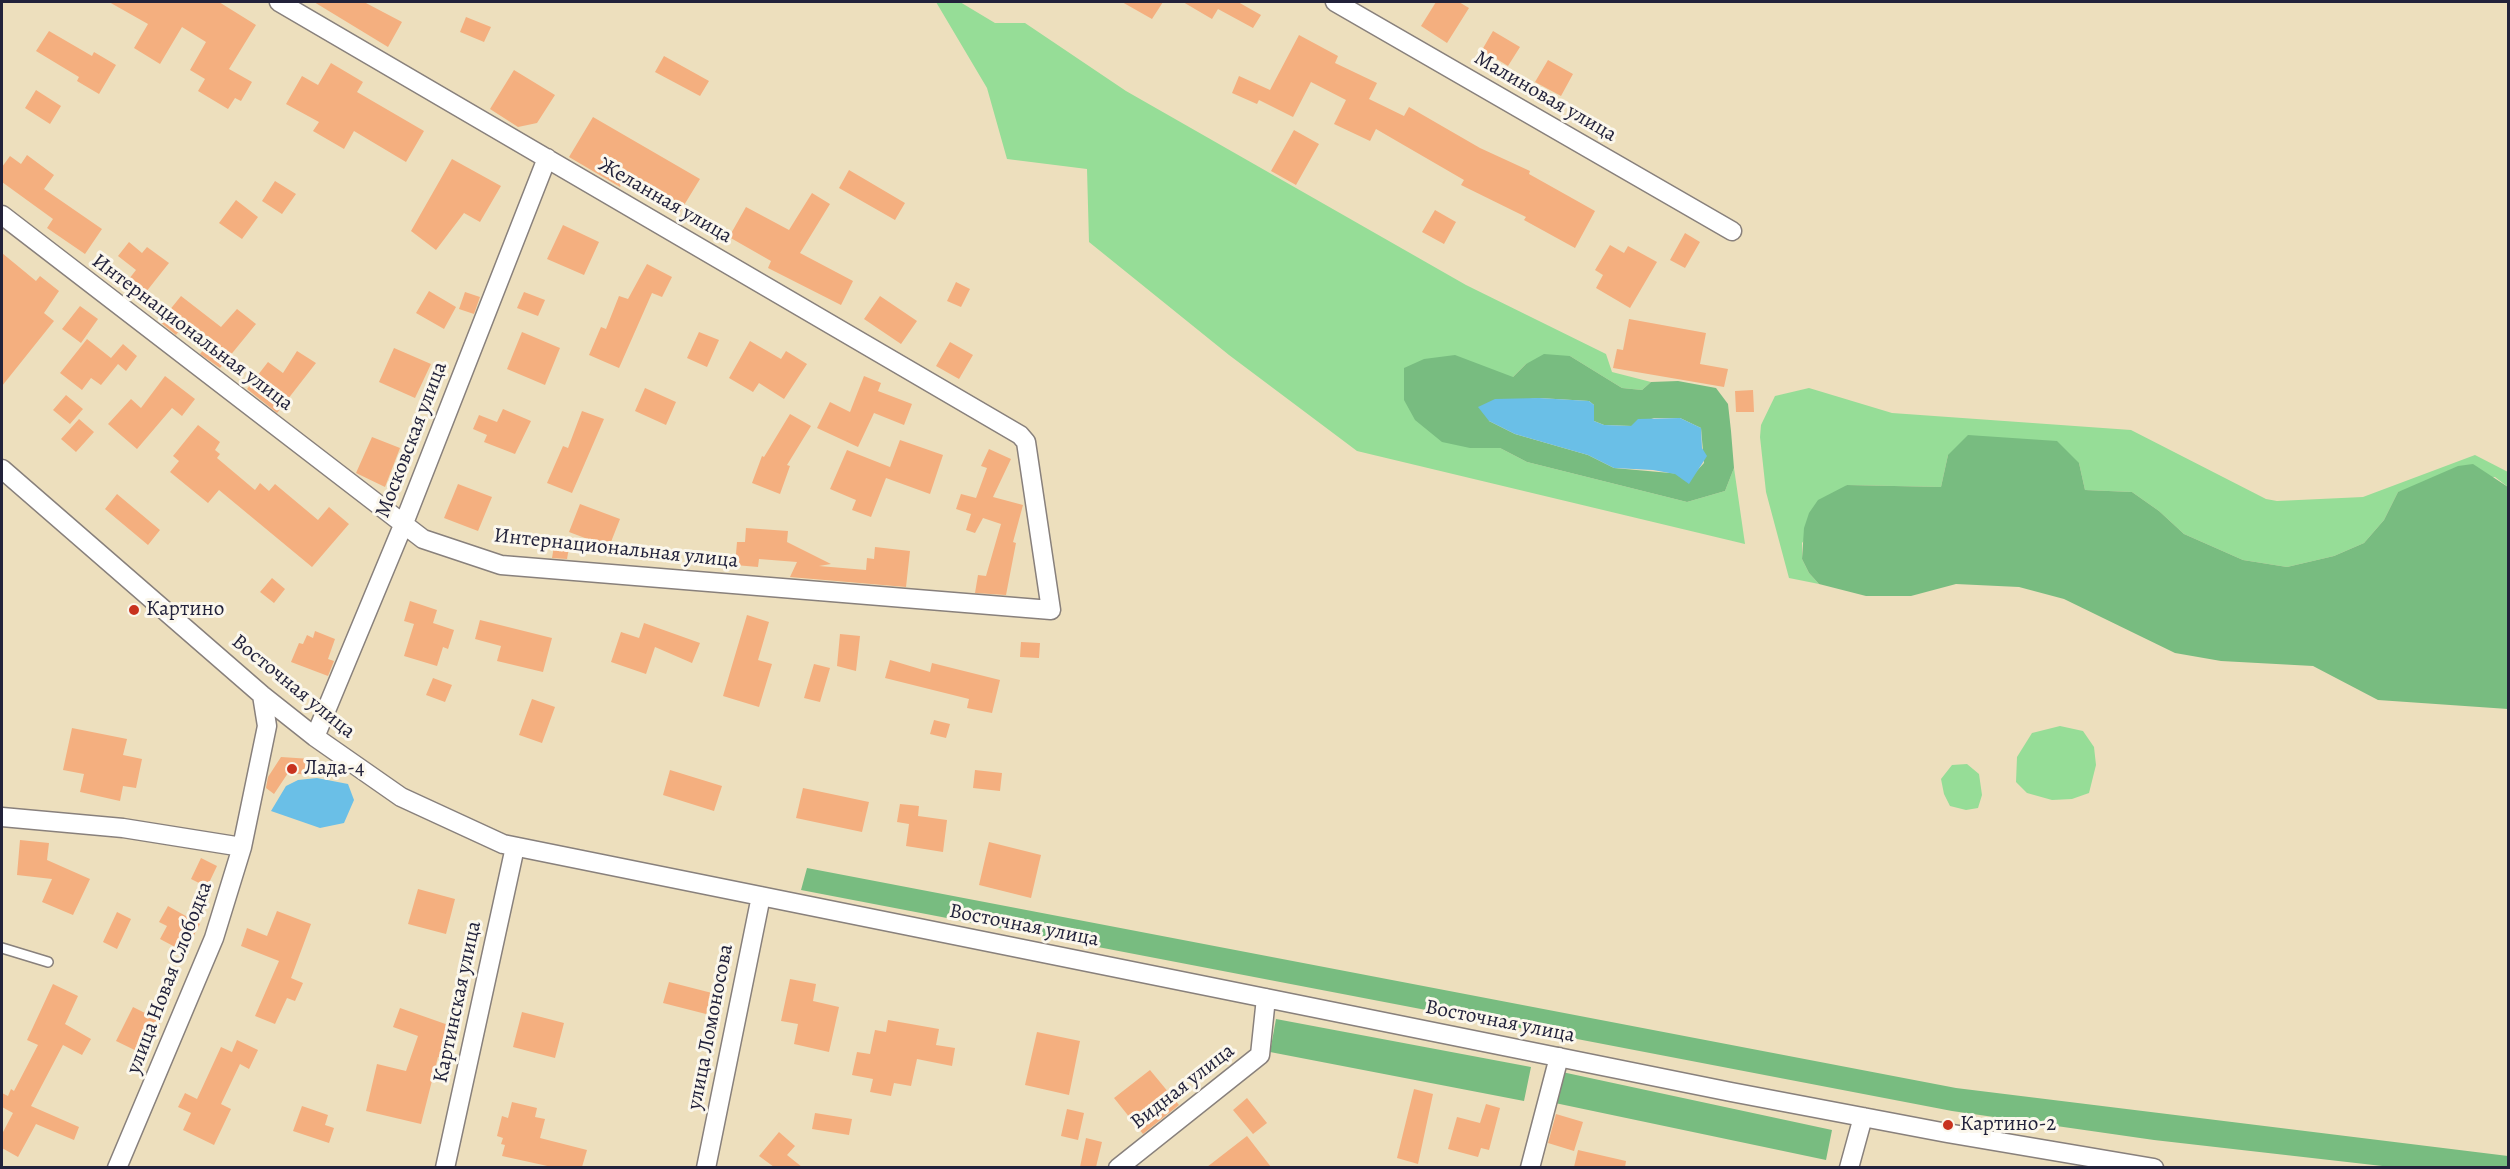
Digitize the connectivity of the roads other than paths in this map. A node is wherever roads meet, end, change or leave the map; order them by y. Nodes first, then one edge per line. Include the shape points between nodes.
1 (279, 2) edge
2 (1335, 2) edge
3 (547, 158) junction
4 (2, 215) edge
5 (1732, 231) dead end
6 (2, 469) edge
7 (404, 523) junction
8 (1051, 610) joint
9 (262, 695) junction
10 (315, 737) junction
11 (2, 817) edge
12 (242, 847) junction
13 (515, 847) junction
14 (761, 896) junction
15 (2, 948) edge
16 (48, 962) dead end
17 (1266, 998) junction
18 (1559, 1057) junction
19 (1863, 1117) junction
20 (117, 1167) edge
21 (445, 1167) edge
22 (706, 1167) edge
23 (1118, 1167) edge
24 (1530, 1167) edge
25 (1849, 1167) edge
26 (2154, 1167) edge

1 - 3 street, Желанная улица
2 - 5 street, Малиновая улица
3 - 7 street, Московская улица
3 - 8 street, Желанная улица via 1020,435 1026,442
4 - 7 street, Интернациональная улица
6 - 9 street, Восточная улица
7 - 8 street, Интернациональная улица via 423,539 501,565
7 - 10 street, Московская улица
9 - 10 street, Восточная улица
9 - 12 street, улица Новая Слободка via 267,726
10 - 13 street, Восточная улица via 401,797
11 - 12 street via 123,828
12 - 20 street, улица Новая Слободка via 214,938
13 - 14 street, Восточная улица
13 - 21 street, Картинская улица
14 - 17 street, Восточная улица
14 - 22 street, улица Ломоносова
15 - 16 lane
17 - 18 street, Восточная улица
17 - 23 street, Видная улица via 1260,1055
18 - 19 street, Восточная улица
18 - 24 street
19 - 25 street
19 - 26 street, Восточная улица

